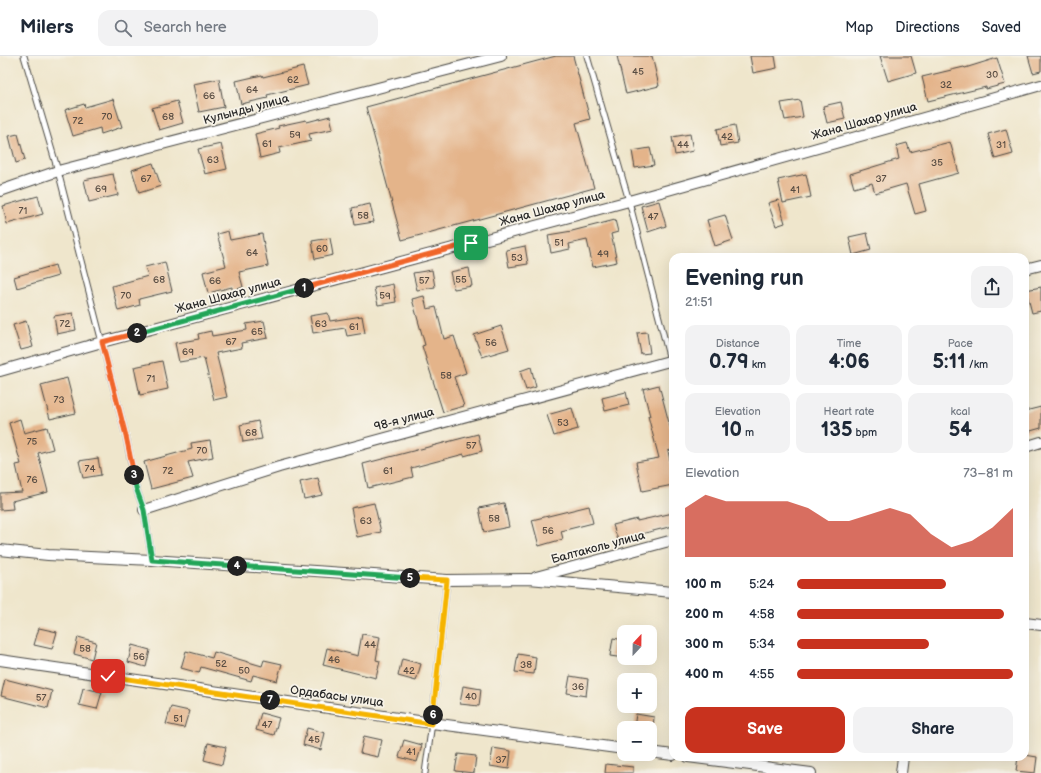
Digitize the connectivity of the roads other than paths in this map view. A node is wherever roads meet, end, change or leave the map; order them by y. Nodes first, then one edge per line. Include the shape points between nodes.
1 (24, 56) edge
2 (501, 56) edge
3 (587, 56) edge
4 (1041, 85) edge
5 (58, 171) junction
6 (0, 191) edge
7 (629, 201) junction
8 (1041, 265) edge
9 (1029, 268) edge
10 (102, 342) junction
11 (669, 350) edge
12 (669, 362) edge
13 (0, 371) edge
14 (1041, 442) edge
15 (1029, 445) edge
16 (144, 510) junction
17 (669, 541) edge
18 (0, 550) edge
19 (152, 560) junction
20 (529, 579) junction
21 (447, 580) junction
22 (669, 592) edge
23 (1029, 623) edge
24 (1041, 624) edge
25 (0, 660) edge
26 (432, 724) junction
27 (617, 748) edge
28 (657, 753) edge
29 (669, 754) edge
30 (719, 761) edge
31 (902, 761) edge
32 (425, 773) edge
33 (811, 773) edge
34 (901, 773) edge

1 - 5 lane
2 - 5 street, Кулынды улица
3 - 7 lane
4 - 7 street, Жана Шахар улица
5 - 6 street, Кулынды улица
5 - 10 lane
7 - 10 street, Жана Шахар улица
7 - 11 lane
8 - 9 street
10 - 13 street, Жана Шахар улица
10 - 16 lane via 126,436 136,488
12 - 16 street, 98-я улица via 279,466
14 - 15 street
16 - 19 lane
17 - 20 street, Балтаколь улица
18 - 19 street
19 - 21 street
20 - 21 street
20 - 22 street
21 - 26 lane
23 - 24 street
25 - 26 street, Ордабасы улица
26 - 27 street, Ордабасы улица
26 - 32 lane
28 - 29 street
30 - 33 street
31 - 34 street

